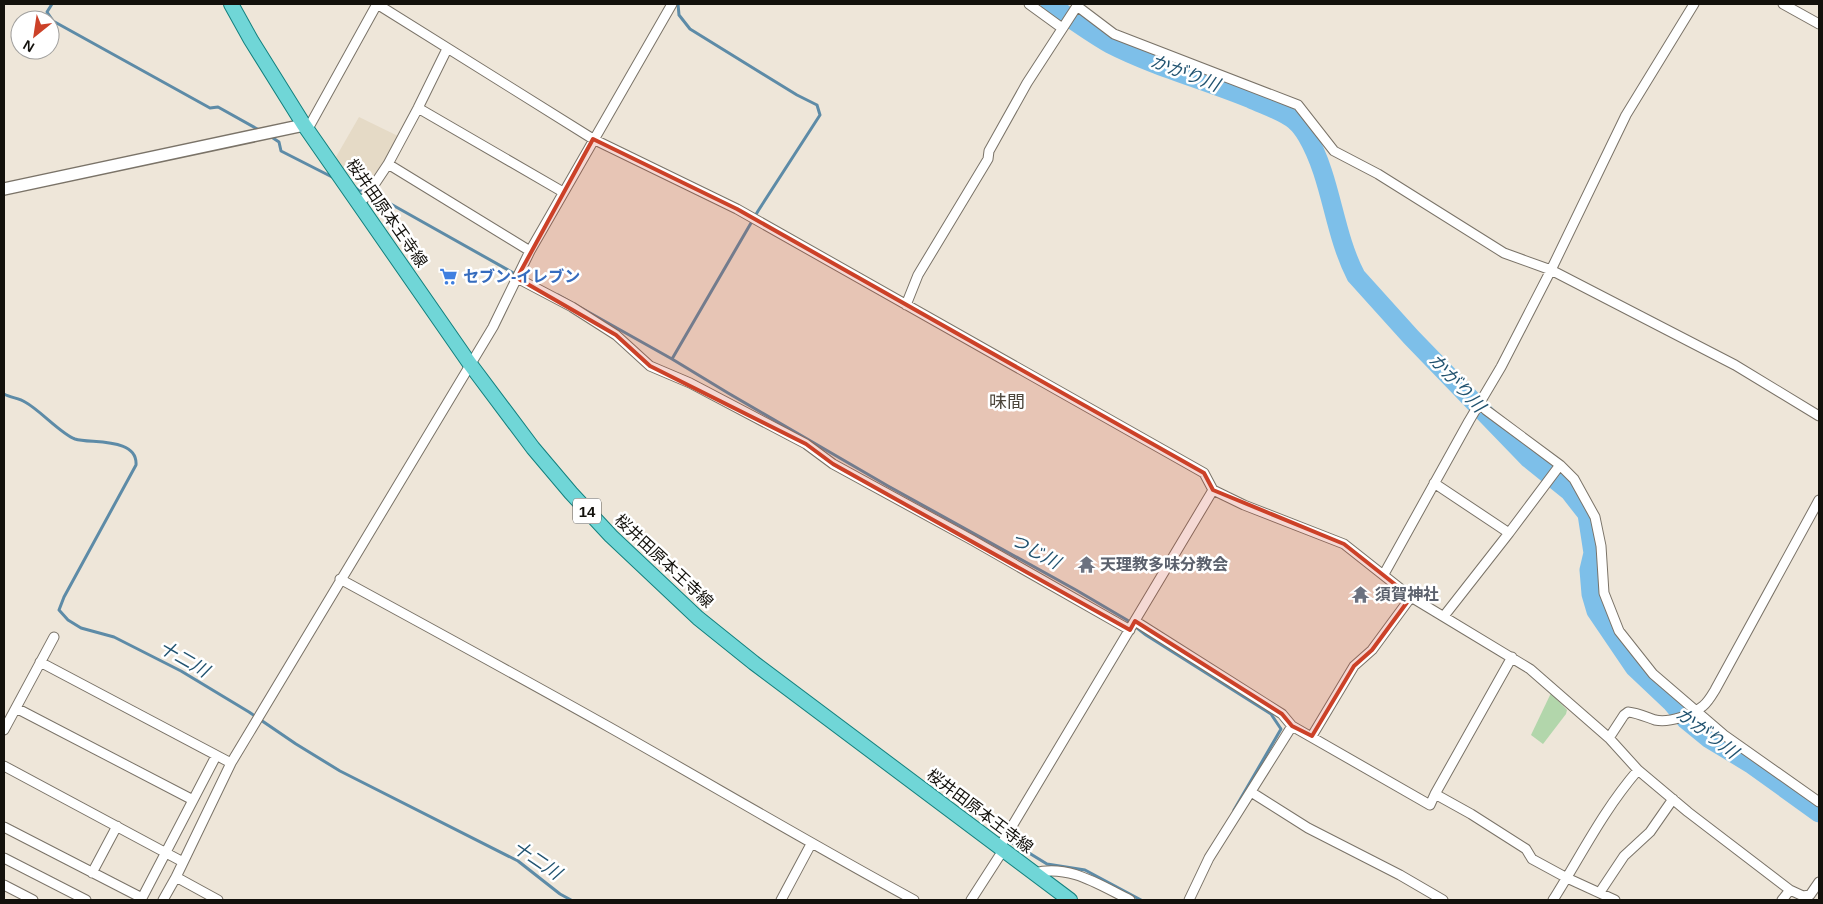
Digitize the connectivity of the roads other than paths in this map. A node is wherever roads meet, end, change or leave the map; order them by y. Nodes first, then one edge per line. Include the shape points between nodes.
1 (231, 4) edge
2 (377, 4) edge
3 (672, 4) edge
4 (1029, 4) edge
5 (1694, 4) edge
6 (1783, 4) edge
7 (1819, 24) edge
8 (1062, 28) junction
9 (446, 49) junction
10 (418, 108) junction
11 (304, 126) junction
12 (593, 139) junction
13 (388, 164) junction
14 (4, 189) edge
15 (563, 192) junction
16 (362, 200) junction
17 (530, 251) junction
18 (1551, 270) junction
19 (517, 278) junction
20 (906, 305) junction
21 (470, 364) junction
22 (1480, 402) junction
23 (1819, 416) edge
24 (1560, 465) junction
25 (1434, 483) junction
26 (1213, 490) junction
27 (1819, 500) edge
28 (1509, 533) junction
29 (1384, 574) junction
30 (340, 579) junction
31 (1411, 597) junction
32 (1444, 616) junction
33 (1135, 621) junction
34 (1130, 630) junction
35 (54, 637) dead end
36 (1512, 657) junction
37 (40, 662) junction
38 (16, 708) junction
39 (1696, 711) junction
40 (1292, 726) junction
41 (4, 730) edge
42 (1312, 736) junction
43 (1609, 738) junction
44 (216, 756) junction
45 (231, 763) junction
46 (4, 766) edge
47 (1638, 770) junction
48 (1251, 792) junction
49 (1435, 794) junction
50 (1673, 799) junction
51 (193, 800) junction
52 (1819, 802) edge
53 (117, 826) junction
54 (4, 827) edge
55 (811, 844) junction
56 (1001, 849) junction
57 (166, 852) junction
58 (4, 858) edge
59 (183, 862) junction
60 (92, 872) junction
61 (1034, 874) junction
62 (176, 877) junction
63 (1566, 878) junction
64 (1819, 882) edge
65 (4, 885) edge
66 (1790, 890) junction
67 (1600, 892) junction
68 (141, 899) edge
69 (33, 900) edge
70 (86, 900) edge
71 (163, 900) edge
72 (218, 900) edge
73 (781, 900) edge
74 (914, 900) edge
75 (971, 900) edge
76 (1070, 900) edge
77 (1130, 900) edge
78 (1189, 900) edge
79 (1443, 900) edge
80 (1553, 900) edge
81 (1615, 900) edge
82 (1782, 900) edge

1 - 11 main road, 桜井田原本王寺線 / 14
2 - 9 street
2 - 11 street via 322,106 310,125
3 - 12 street
4 - 8 street
5 - 18 street via 1626,115
6 - 7 street
8 - 18 street via 1077,6 1114,34 1298,105 1334,151 1378,174 1504,253
8 - 20 street via 1027,83 989,151 988,159 918,275
9 - 10 street
9 - 12 street
10 - 13 street
10 - 15 street
11 - 14 street
11 - 16 main road, 桜井田原本王寺線 / 14
12 - 15 street
12 - 20 street via 738,209
13 - 16 street
13 - 17 street
15 - 17 street
16 - 21 main road, 桜井田原本王寺線 / 14
17 - 19 street
18 - 22 street
18 - 23 street via 1735,365
19 - 21 street via 494,327
19 - 34 street via 616,335 650,366 690,383 806,444 834,464
20 - 26 street via 1204,473
21 - 30 street
21 - 56 main road, 桜井田原本王寺線 / 14 via 571,493 661,585 754,663
22 - 24 street via 1486,410
22 - 25 street
24 - 28 street
24 - 39 street via 1574,480 1595,517 1601,546 1604,593 1619,631 1653,674
25 - 28 street
25 - 29 street
26 - 29 street via 1344,544
26 - 33 street
27 - 39 street via 1716,690
28 - 32 street
29 - 31 street
30 - 45 street
30 - 55 street via 593,718
31 - 32 street
31 - 42 street via 1372,650 1354,666
32 - 36 street
33 - 34 street
33 - 40 street via 1282,714
34 - 56 street
35 - 37 street
36 - 43 street
36 - 49 street
37 - 38 street
37 - 44 street
38 - 41 street
38 - 51 street
39 - 43 street via 1670,720 1656,720 1628,712
39 - 52 street via 1724,735
40 - 42 street
40 - 48 street
42 - 49 street via 1430,805
43 - 47 street
44 - 45 street
44 - 51 street
45 - 59 street
46 - 53 street
47 - 50 street
47 - 63 street via 1618,793
48 - 78 street via 1209,858
48 - 79 street via 1308,828
49 - 63 street via 1472,814 1526,849 1532,859
50 - 66 street
50 - 67 street via 1650,832 1624,856
51 - 57 street
53 - 57 street
53 - 60 street
54 - 60 street
55 - 73 street
55 - 74 street
56 - 61 main road, 桜井田原本王寺線 / 14
56 - 75 street
57 - 59 street
57 - 68 street
58 - 70 street
59 - 62 street
60 - 68 street
61 - 76 main road, 桜井田原本王寺線 / 14
61 - 77 street via 1077,874
62 - 71 street
62 - 72 street
63 - 67 street
63 - 80 street
64 - 66 street via 1810,895 1803,896
65 - 69 street
66 - 82 street
67 - 81 street

